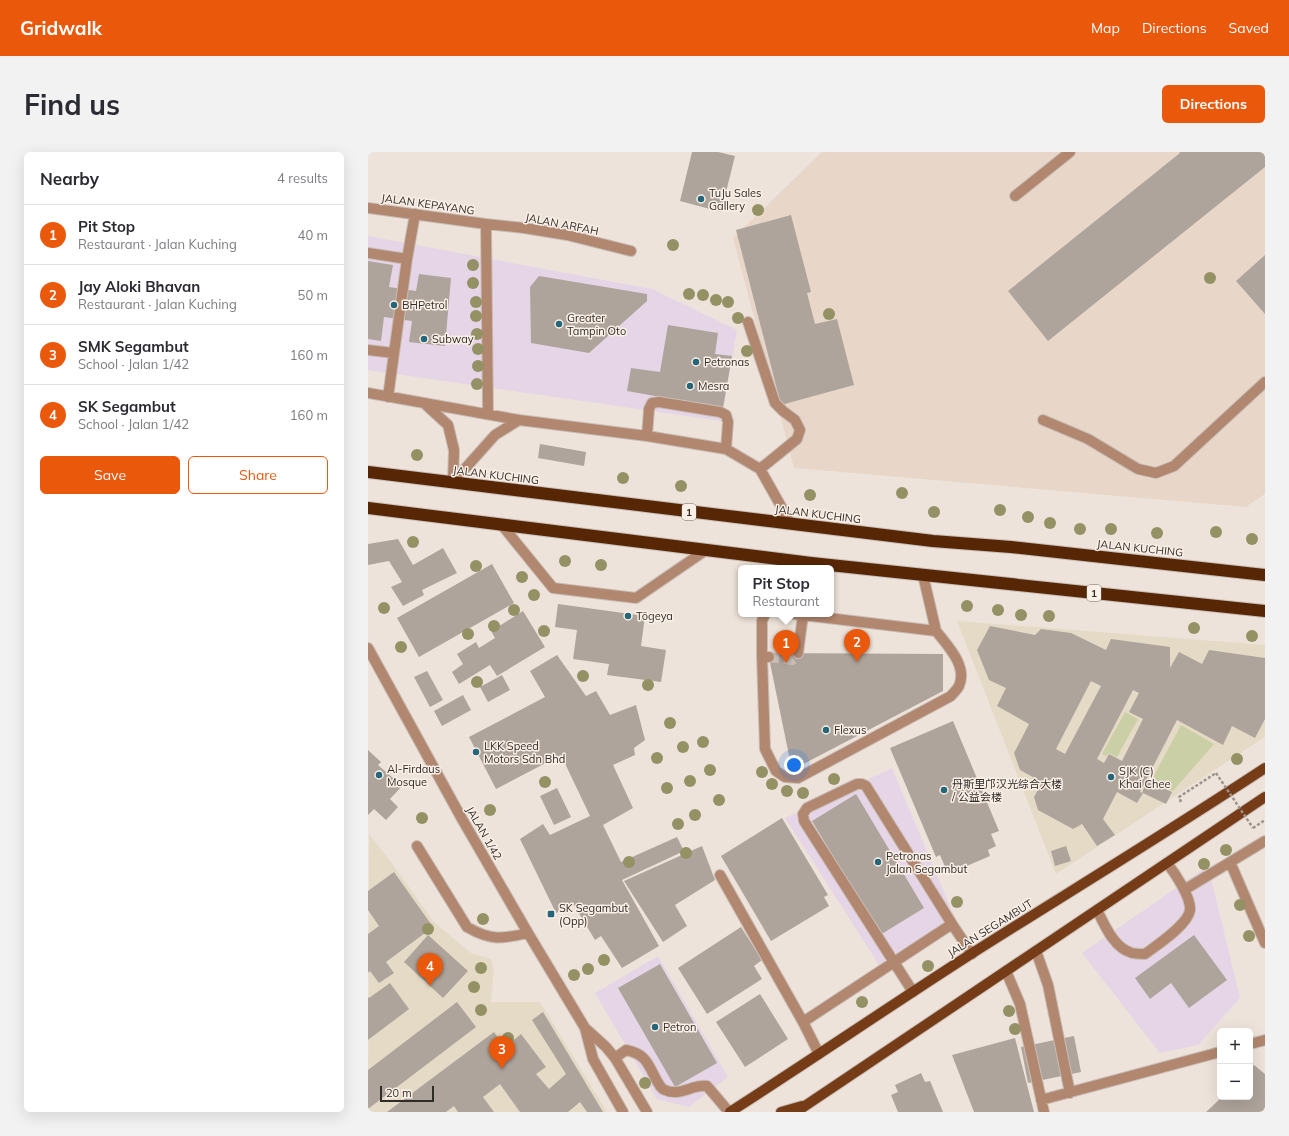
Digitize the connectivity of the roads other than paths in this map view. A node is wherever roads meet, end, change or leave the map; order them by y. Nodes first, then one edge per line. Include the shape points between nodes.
1 (1070, 152) edge
2 (1015, 196) dead end
3 (368, 208) edge
4 (415, 214) junction
5 (486, 224) junction
6 (631, 251) dead end
7 (368, 253) edge
8 (407, 259) junction
9 (748, 322) dead end
10 (368, 350) edge
11 (394, 353) junction
12 (1265, 382) edge
13 (368, 393) edge
14 (388, 397) junction
15 (424, 402) junction
16 (488, 414) junction
17 (519, 420) junction
18 (1043, 420) dead end
19 (647, 436) junction
20 (726, 449) junction
21 (760, 469) junction
22 (368, 472) edge
23 (453, 482) junction
24 (368, 508) edge
25 (501, 524) junction
26 (791, 524) junction
27 (706, 550) junction
28 (804, 565) edge
29 (834, 568) edge
30 (923, 575) junction
31 (1265, 575) edge
32 (1265, 611) edge
33 (764, 617) edge
34 (800, 617) edge
35 (824, 617) edge
36 (936, 631) junction
37 (368, 648) edge
38 (798, 653) dead end
39 (1265, 768) edge
40 (1265, 797) edge
41 (1265, 841) edge
42 (417, 846) dead end
43 (1230, 862) junction
44 (1167, 863) junction
45 (720, 875) dead end
46 (1184, 890) junction
47 (1097, 910) junction
48 (952, 924) junction
49 (528, 933) junction
50 (1265, 943) edge
51 (1036, 951) junction
52 (972, 954) junction
53 (894, 962) junction
54 (1006, 971) junction
55 (913, 992) junction
56 (803, 1022) junction
57 (585, 1028) junction
58 (1265, 1040) edge
59 (1253, 1043) edge
60 (1217, 1053) edge
61 (819, 1054) junction
62 (615, 1058) junction
63 (1070, 1092) junction
64 (1041, 1100) junction
65 (806, 1105) junction
66 (623, 1112) edge
67 (647, 1112) edge
68 (730, 1112) edge
69 (781, 1112) edge
70 (796, 1112) edge
71 (1044, 1112) edge

1 - 2 street
3 - 4 street, JALAN KEPAYANG
4 - 5 street, JALAN KEPAYANG
4 - 8 street
5 - 6 street, JALAN ARFAH via 567,235
5 - 16 street, JALAN KEPAYANG
7 - 8 street
8 - 11 street
9 - 21 street via 775,403 795,420 800,430 797,439
10 - 11 street
11 - 14 street
12 - 18 street via 1174,466 1156,472 1138,469 1088,439
13 - 14 street
14 - 15 street
15 - 16 street
15 - 23 street via 448,425 454,450
16 - 17 street
17 - 19 street
17 - 23 street via 495,435
19 - 20 street
19 - 20 street via 649,409 652,403 720,412 726,415 728,422
20 - 21 street
21 - 26 street
22 - 23 highway, JALAN KUCHING / 1
23 - 26 highway, JALAN KUCHING / 1
24 - 25 highway, 1
25 - 27 highway, 1
25 - 27 street via 553,588 621,597 636,598
26 - 31 highway, JALAN KUCHING / 1
27 - 28 highway, 1
29 - 30 highway, 1
30 - 32 highway, 1
30 - 36 street
33 - 36 street via 764,749 776,771 785,777 798,778 951,696 961,678 956,655
34 - 38 street
35 - 36 street
37 - 49 street, JALAN 1/42
39 - 52 main road, JALAN SEGAMBUT
40 - 44 main road
41 - 43 street
42 - 49 street via 467,927 479,934 501,939
43 - 46 street
43 - 50 street
44 - 46 street
44 - 47 main road
45 - 56 street
46 - 47 street via 1190,910 1182,926 1145,954 1133,954 1125,950 1111,936
47 - 51 main road
48 - 52 street
48 - 53 street
48 - 53 street via 866,786 857,784 807,808 803,814 804,821
49 - 57 street, JALAN 1/42
51 - 54 main road
51 - 63 street via 1048,984
52 - 55 main road, JALAN SEGAMBUT
53 - 55 street
53 - 56 street
54 - 64 street via 1020,1004
54 - 65 main road
55 - 61 main road, JALAN SEGAMBUT
56 - 61 street
57 - 62 street, JALAN 1/42
57 - 66 street, JALAN 1/42 via 593,1059
58 - 59 street
60 - 63 street
61 - 68 main road, JALAN SEGAMBUT
62 - 67 street, JALAN 1/42
62 - 68 street via 626,1050 635,1052 644,1057 664,1090 675,1092 701,1085 707,1086
63 - 64 street
64 - 71 street
65 - 69 main road
65 - 70 main road

